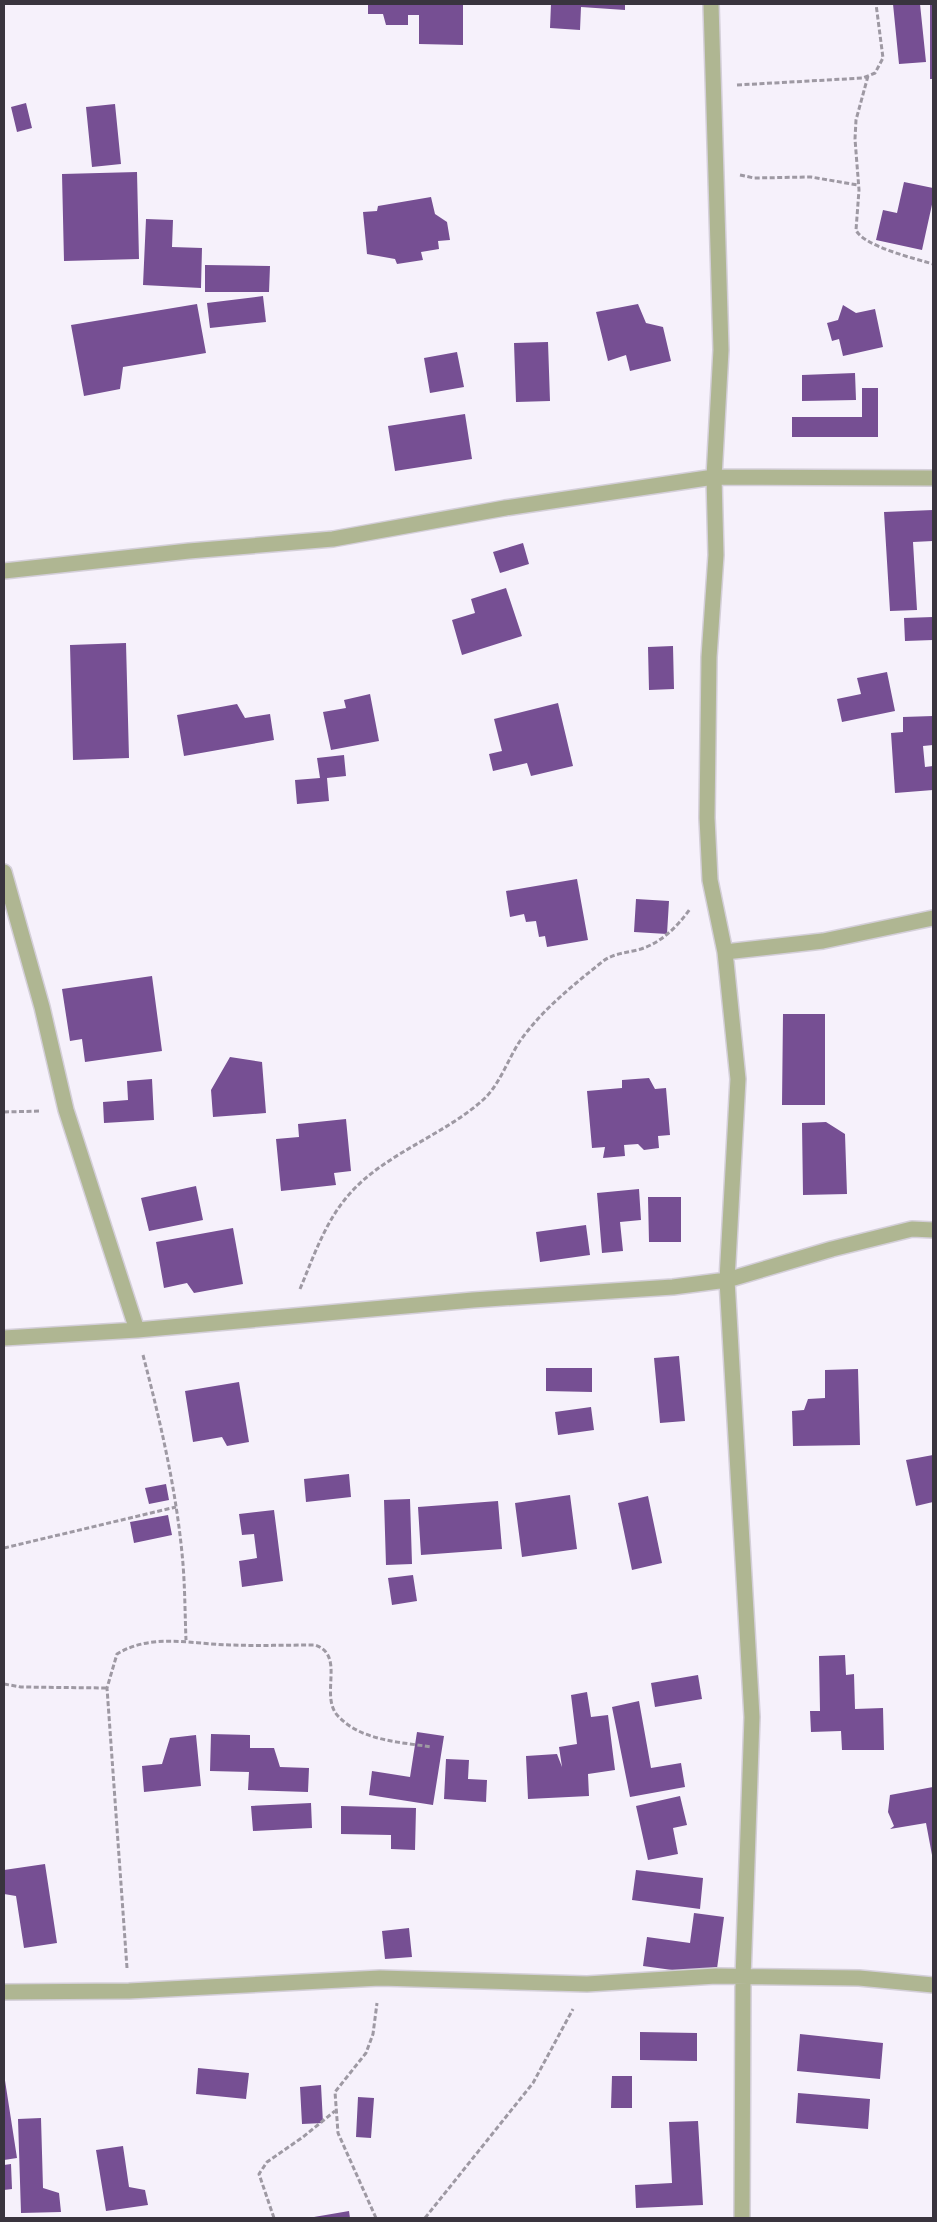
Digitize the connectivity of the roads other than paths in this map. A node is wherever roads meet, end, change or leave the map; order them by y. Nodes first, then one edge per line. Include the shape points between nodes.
1 (711, 4) edge
2 (714, 477) junction
3 (933, 478) edge
4 (4, 571) edge
5 (4, 872) edge
6 (933, 918) edge
7 (725, 952) junction
8 (933, 1230) edge
9 (727, 1280) junction
10 (137, 1330) junction
11 (4, 1338) edge
12 (743, 1978) junction
13 (933, 1986) edge
14 (4, 1992) edge
15 (742, 2218) edge

1 - 2 street via 721,350
2 - 3 street
2 - 4 street via 505,508 333,539
2 - 7 street via 716,555 709,657 707,818 710,880
5 - 10 street via 42,1007 66,1110
6 - 7 street via 823,941
7 - 9 street via 738,1079
8 - 9 street via 903,1232 832,1249
9 - 10 street
9 - 12 street via 752,1717
10 - 11 street
12 - 13 street via 859,1978
12 - 14 street via 716,1976 587,1984 380,1978 129,1991
12 - 15 street

